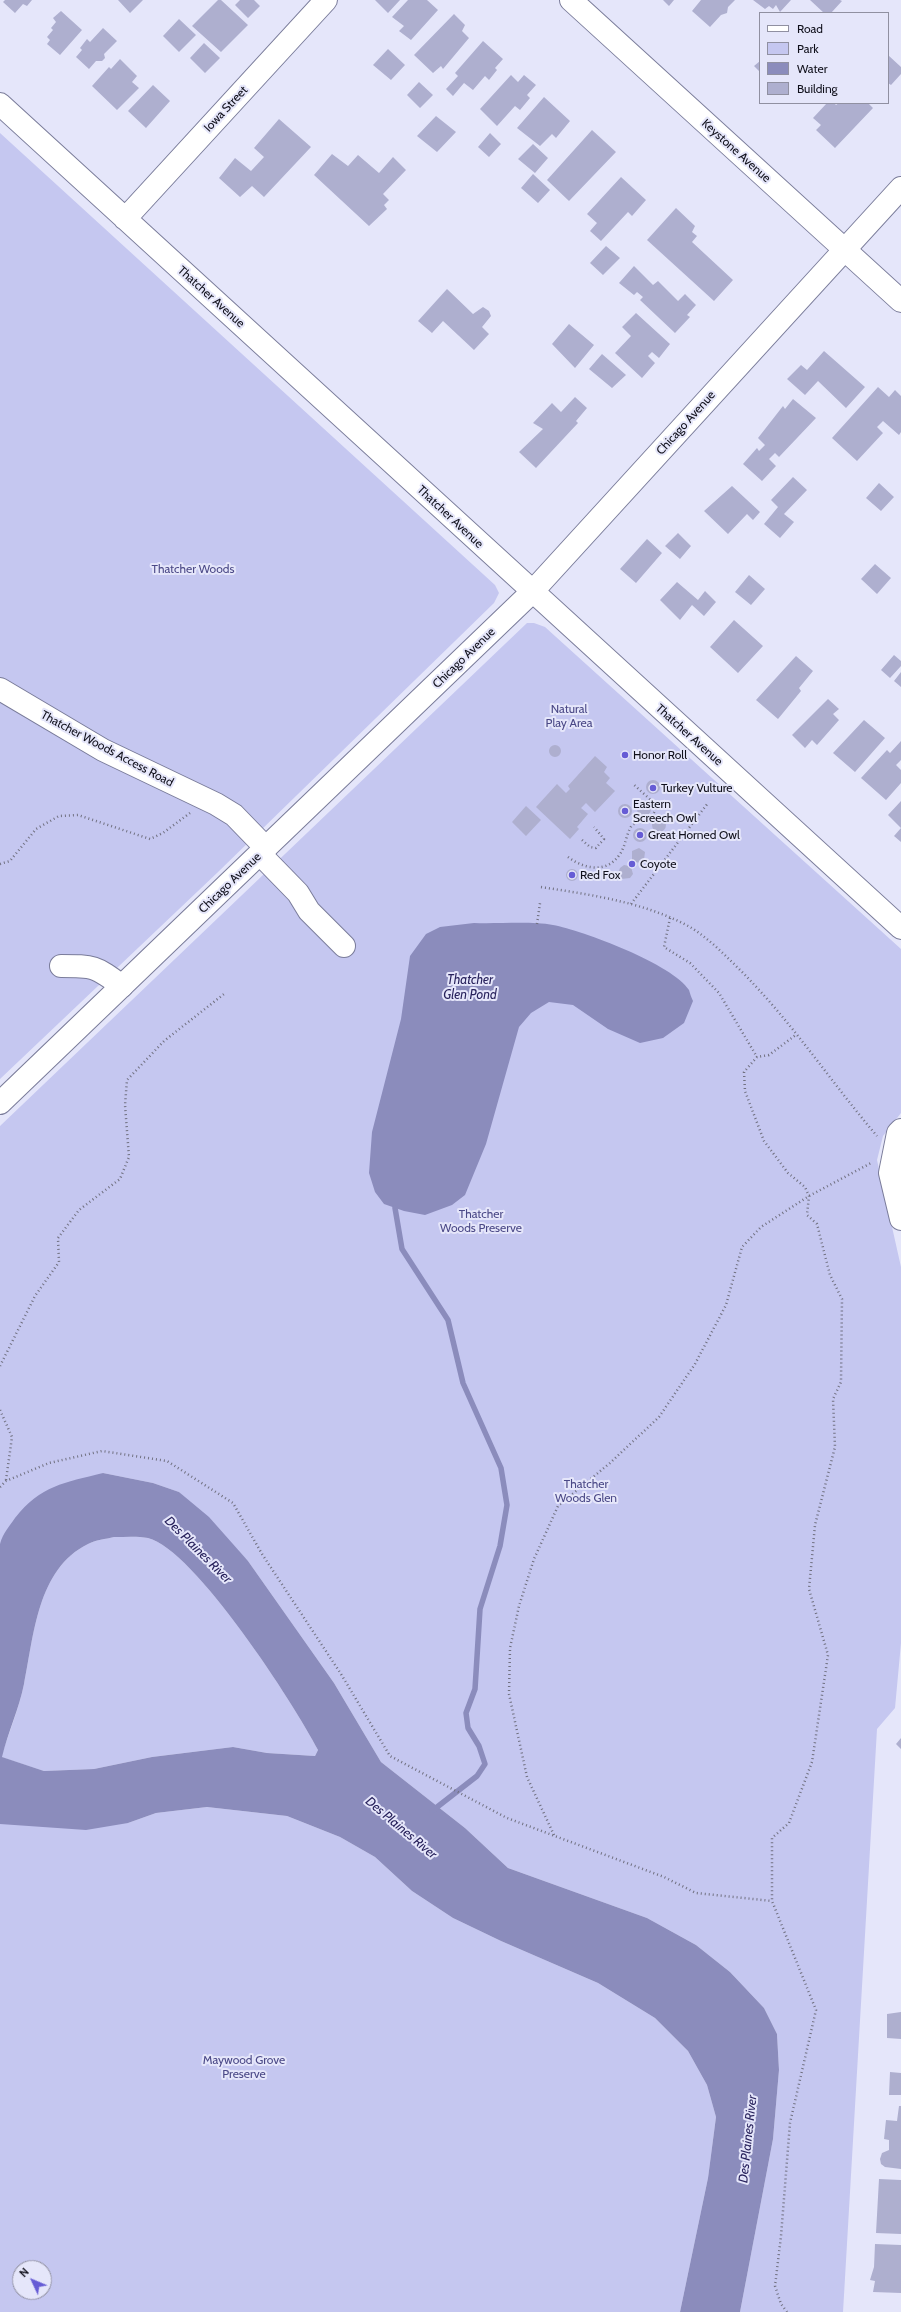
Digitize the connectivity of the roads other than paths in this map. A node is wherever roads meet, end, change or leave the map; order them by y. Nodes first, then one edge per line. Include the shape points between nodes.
1 (326, 0) edge
2 (571, 0) edge
3 (0, 104) edge
4 (901, 188) edge
5 (125, 219) junction
6 (844, 250) junction
7 (901, 301) edge
8 (532, 592) junction
9 (0, 689) edge
10 (263, 851) junction
11 (901, 928) edge
12 (344, 946) dead end
13 (60, 966) dead end
14 (122, 986) junction
15 (0, 1103) edge
16 (892, 1140) edge
17 (901, 1219) edge

1 - 5 street, Iowa Street
2 - 6 street, Keystone Avenue
3 - 5 street, Thatcher Avenue
4 - 6 street, Chicago Avenue
5 - 8 street, Thatcher Avenue
6 - 7 street, Keystone Avenue
6 - 8 street, Chicago Avenue
8 - 10 street, Chicago Avenue
8 - 11 street, Thatcher Avenue
9 - 10 street, Thatcher Woods Access Road via 207,807 234,816
10 - 12 street, Thatcher Woods Access Road via 298,893 309,911
10 - 14 street, Chicago Avenue
13 - 14 street via 94,968
14 - 15 street, Chicago Avenue
16 - 17 street via 890,1173

